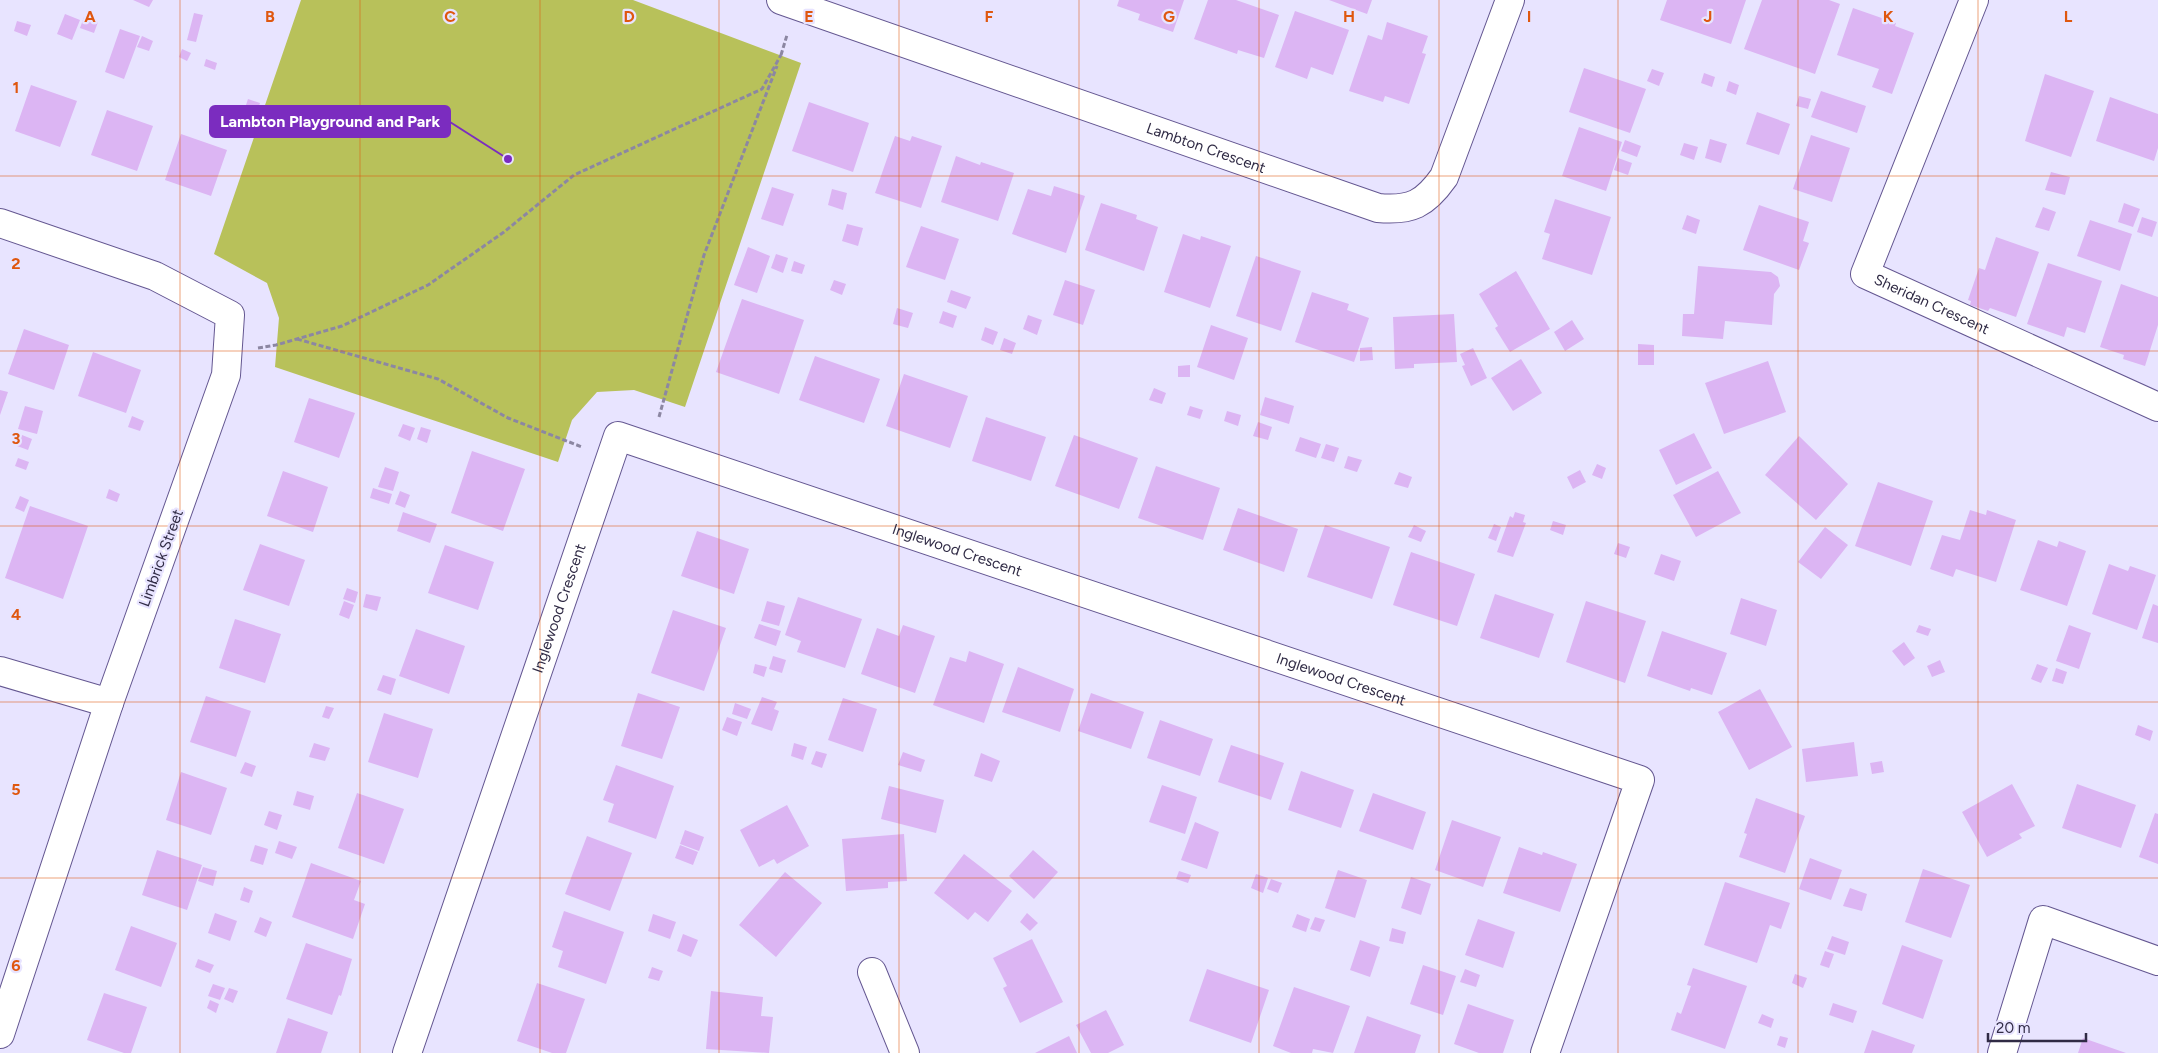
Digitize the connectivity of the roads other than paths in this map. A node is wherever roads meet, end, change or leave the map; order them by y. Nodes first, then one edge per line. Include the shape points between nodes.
1 (1510, 0) edge
2 (1974, 0) edge
3 (789, 3) edge
4 (0, 223) edge
5 (2158, 407) edge
6 (0, 671) edge
7 (109, 703) junction
8 (2158, 960) edge
9 (872, 972) dead end
10 (0, 1034) edge
11 (407, 1053) edge
12 (905, 1053) edge
13 (1546, 1053) edge
14 (2002, 1053) edge

1 - 3 street, Lambton Crescent via 1444,177 1432,195 1411,207 1396,209 1378,208
2 - 5 street, Sheridan Crescent via 1864,274
4 - 7 street, Limbrick Street via 155,276 230,315 226,376
6 - 7 street
7 - 10 street, Limbrick Street
8 - 14 street via 2043,920
9 - 12 street
11 - 13 street, Inglewood Crescent via 618,436 1640,780

